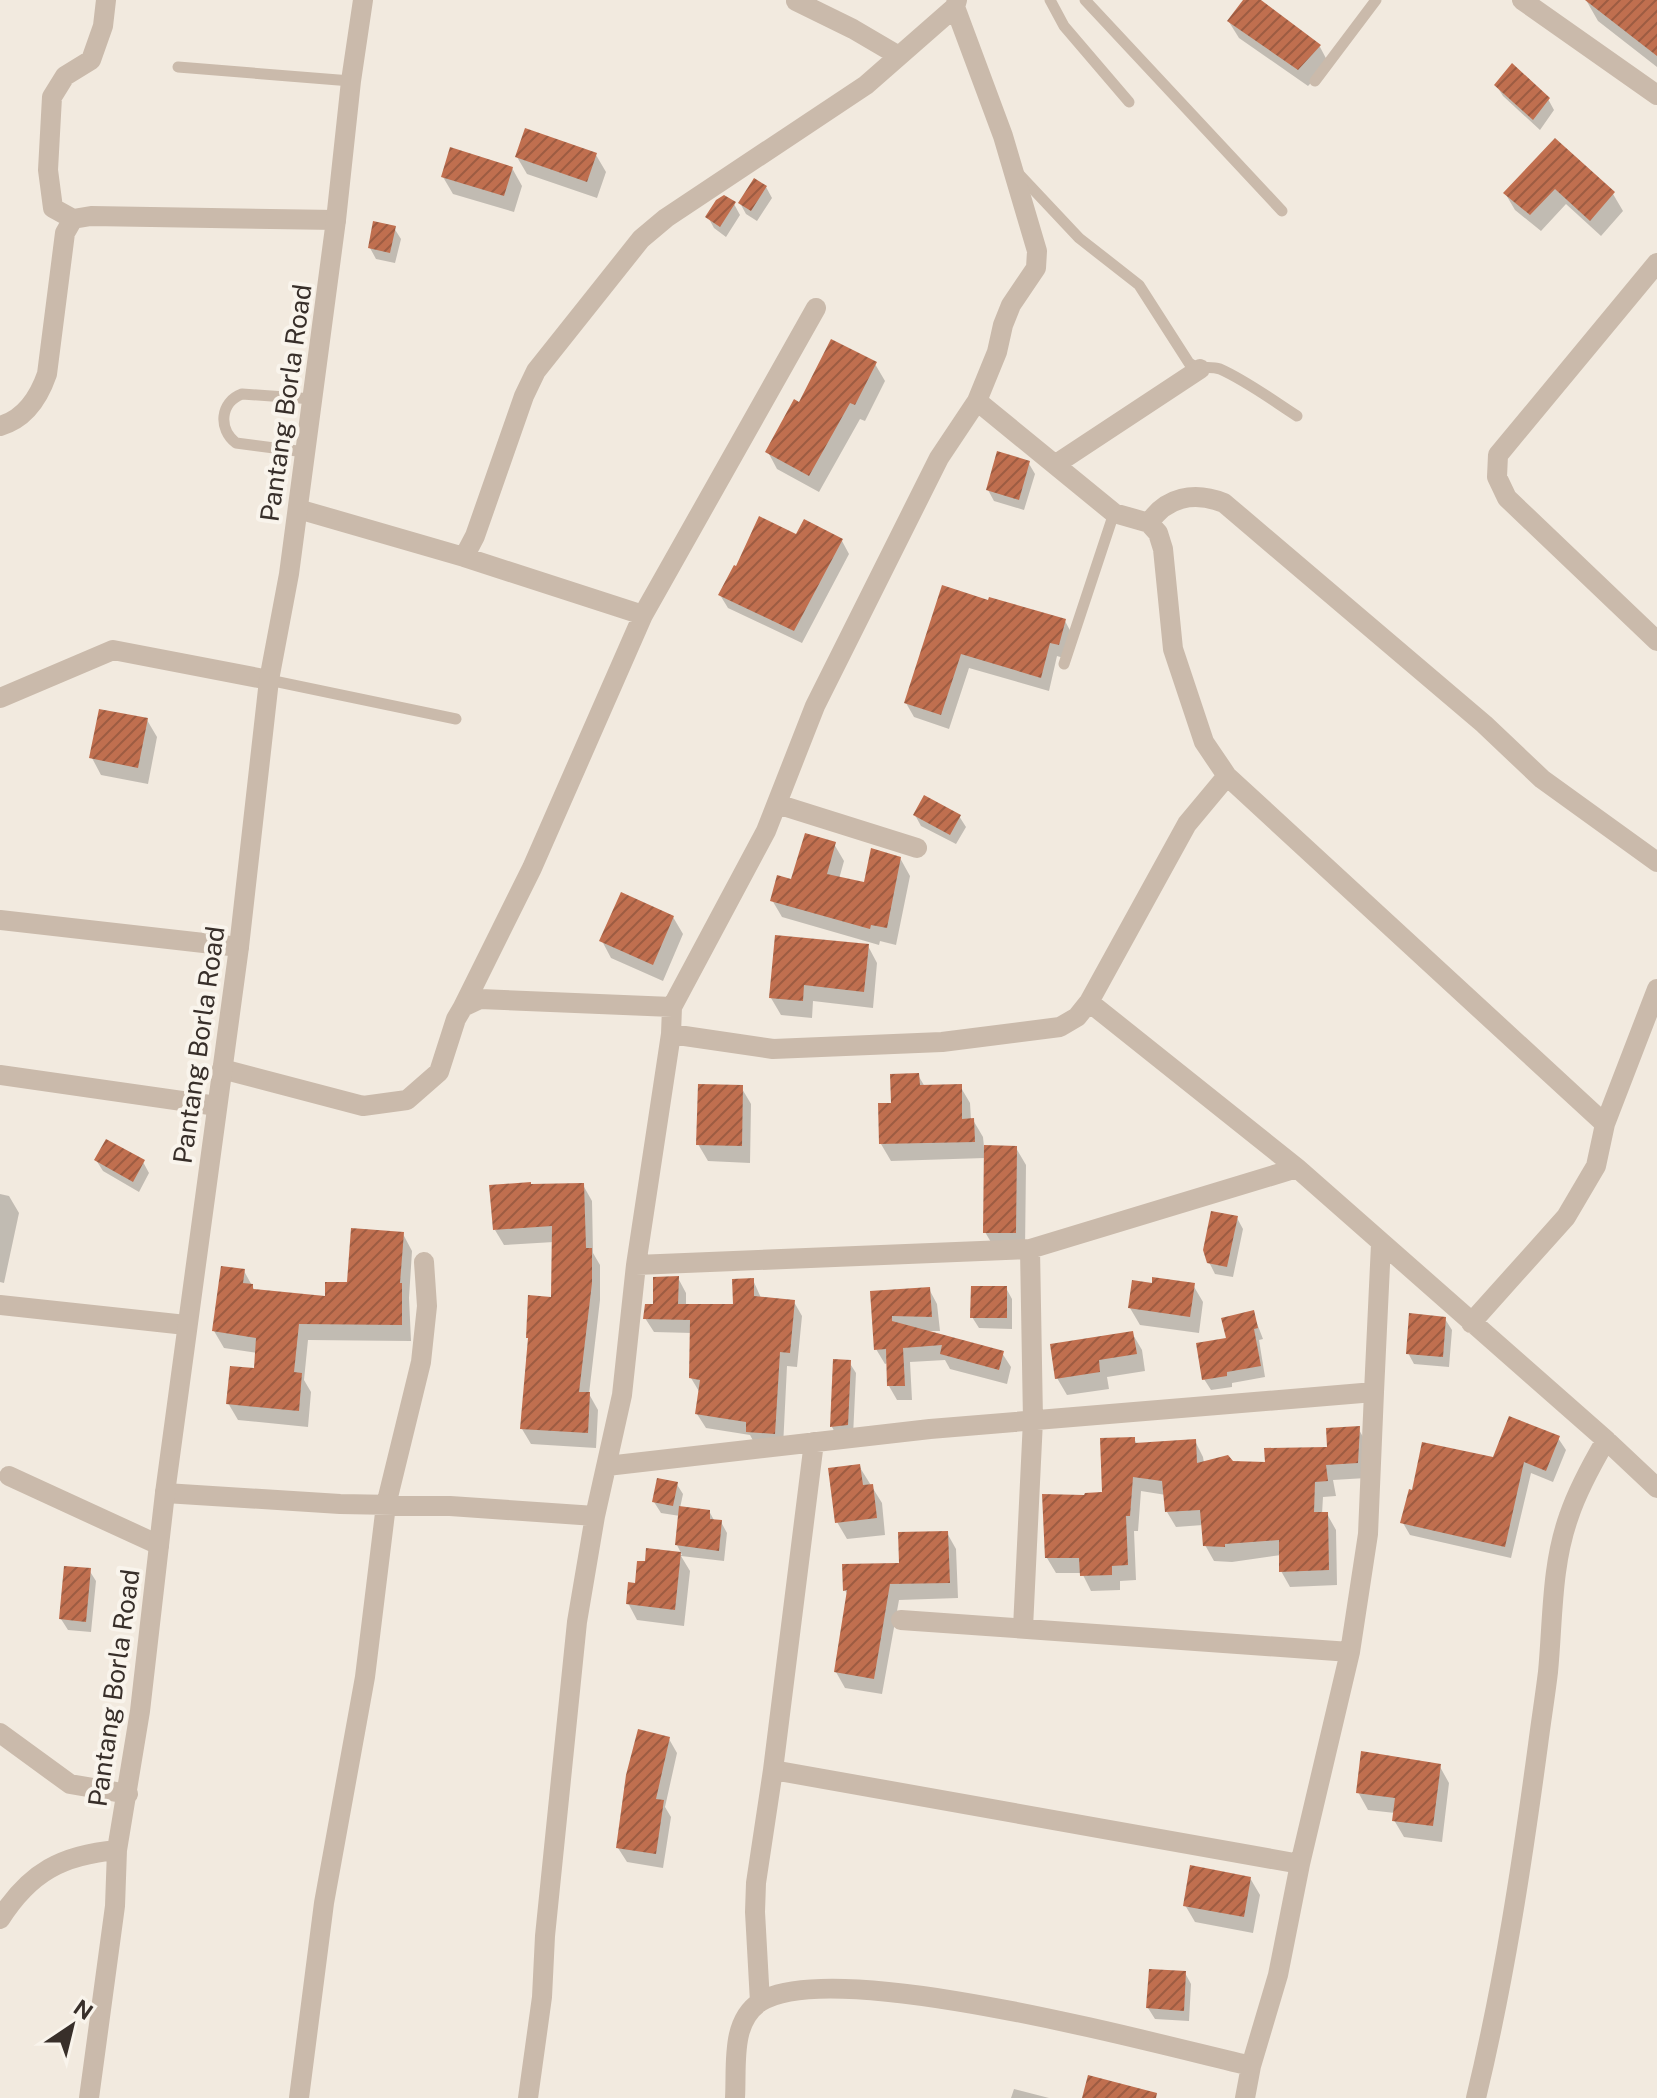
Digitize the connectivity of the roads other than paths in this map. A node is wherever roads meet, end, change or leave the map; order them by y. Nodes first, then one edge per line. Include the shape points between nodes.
1 (106, 0) edge
2 (363, 0) edge
3 (1050, 0) edge
4 (1085, 0) edge
5 (1376, 0) edge
6 (1522, 0) edge
7 (796, 1) edge
8 (956, 4) edge
9 (899, 56) junction
10 (178, 67) dead end
11 (351, 81) junction
12 (1315, 81) dead end
13 (1657, 95) edge
14 (1129, 102) dead end
15 (1013, 168) junction
16 (1282, 211) dead end
17 (73, 219) junction
18 (336, 220) junction
19 (1657, 263) edge
20 (816, 308) dead end
21 (1200, 369) junction
22 (313, 399) junction
23 (977, 401) junction
24 (1297, 416) dead end
25 (0, 426) edge
26 (305, 452) junction
27 (1056, 464) junction
28 (298, 509) junction
29 (1114, 513) junction
30 (1149, 523) junction
31 (464, 557) junction
32 (643, 615) junction
33 (1657, 641) edge
34 (1064, 664) dead end
35 (269, 680) junction
36 (0, 698) edge
37 (456, 719) dead end
38 (1227, 776) junction
39 (777, 804) junction
40 (917, 848) dead end
41 (1657, 862) edge
42 (0, 920) edge
43 (239, 947) junction
44 (1657, 989) edge
45 (1089, 1002) junction
46 (463, 1007) junction
47 (672, 1007) junction
48 (1650, 1029) edge
49 (671, 1034) junction
50 (222, 1069) junction
51 (0, 1075) edge
52 (217, 1106) junction
53 (1605, 1124) junction
54 (1297, 1168) junction
55 (1381, 1244) junction
56 (1030, 1249) junction
57 (424, 1262) dead end
58 (636, 1265) junction
59 (0, 1305) edge
60 (1471, 1323) junction
61 (186, 1325) junction
62 (1374, 1392) junction
63 (1033, 1420) junction
64 (1606, 1440) junction
65 (814, 1442) junction
66 (607, 1466) junction
67 (9, 1476) dead end
68 (1657, 1488) edge
69 (165, 1493) junction
70 (386, 1505) junction
71 (595, 1516) junction
72 (159, 1545) junction
73 (901, 1620) dead end
74 (1023, 1628) junction
75 (1350, 1652) junction
76 (0, 1733) edge
77 (773, 1770) junction
78 (128, 1794) junction
79 (117, 1850) junction
80 (1300, 1864) junction
81 (0, 1919) edge
82 (760, 2002) junction
83 (1251, 2066) junction
84 (89, 2098) edge
85 (299, 2098) edge
86 (528, 2098) edge
87 (735, 2098) edge
88 (1245, 2098) edge
89 (1476, 2098) edge

1 - 17 street via 91,60 65,76 52,97 48,170 53,208
2 - 11 street, Pantang Borla Road
3 - 14 lane via 1064,26
4 - 16 lane
5 - 12 lane
6 - 13 street
7 - 9 street
8 - 9 street
8 - 15 street
9 - 31 street via 866,85 641,239 536,371
10 - 11 lane
11 - 18 street, Pantang Borla Road
15 - 21 lane via 1079,238 1139,285 1189,363
15 - 23 street via 1037,251 1036,268 1011,305
17 - 18 street
17 - 25 street via 65,233 40,395
18 - 22 street, Pantang Borla Road
19 - 33 street via 1498,455 1497,477 1507,498
20 - 32 street
21 - 24 lane via 1213,367 1238,378
21 - 27 street
22 - 26 street, Pantang Borla Road
22 - 26 lane via 242,394 226,405 225,428 236,443
23 - 27 street
23 - 39 street via 939,458 815,706
26 - 28 street, Pantang Borla Road
27 - 29 street
28 - 31 street
28 - 35 street, Pantang Borla Road
29 - 30 street
29 - 34 lane
30 - 38 street via 1163,549 1177,662 1204,742
30 - 41 street via 1169,501 1197,496 1224,503 1542,779
31 - 32 street
32 - 46 street via 532,868
35 - 36 street via 113,650
35 - 37 lane
35 - 43 street, Pantang Borla Road
38 - 45 street via 1187,824
38 - 53 street
39 - 40 street
39 - 47 street
42 - 43 street
43 - 50 street, Pantang Borla Road
44 - 48 street
45 - 49 street via 1060,1027 942,1042 773,1049
45 - 54 street
46 - 47 street via 480,999
46 - 50 street via 439,1072 407,1100 363,1106
47 - 49 street
48 - 53 street
49 - 58 street
50 - 52 street, Pantang Borla Road
51 - 52 street
52 - 61 street, Pantang Borla Road
53 - 60 street via 1596,1166 1566,1217
54 - 55 street
54 - 56 street
55 - 60 street
55 - 62 street
56 - 58 street
56 - 63 street
57 - 70 street via 427,1306 421,1362
58 - 66 street via 622,1395
59 - 61 street
60 - 64 street
61 - 69 street, Pantang Borla Road
62 - 63 street
62 - 75 street via 1368,1534
63 - 65 street
63 - 74 street
64 - 68 street
64 - 89 street via 1568,1517 1559,1554 1522,1863
65 - 66 street
65 - 77 street
66 - 71 street
67 - 72 street
69 - 70 street
69 - 72 street, Pantang Borla Road
70 - 71 street
70 - 85 street via 365,1677 324,1903
71 - 86 street via 576,1637
72 - 78 street, Pantang Borla Road
73 - 74 street
74 - 75 street
75 - 80 street
76 - 78 street via 70,1784
77 - 80 street
77 - 82 street via 755,1896
78 - 79 street, Pantang Borla Road
79 - 81 street via 62,1861 31,1881
79 - 84 street, Pantang Borla Road via 115,1906
80 - 83 street via 1278,1975
82 - 83 street via 804,1988 976,2003
82 - 87 street via 739,2030
83 - 88 street

